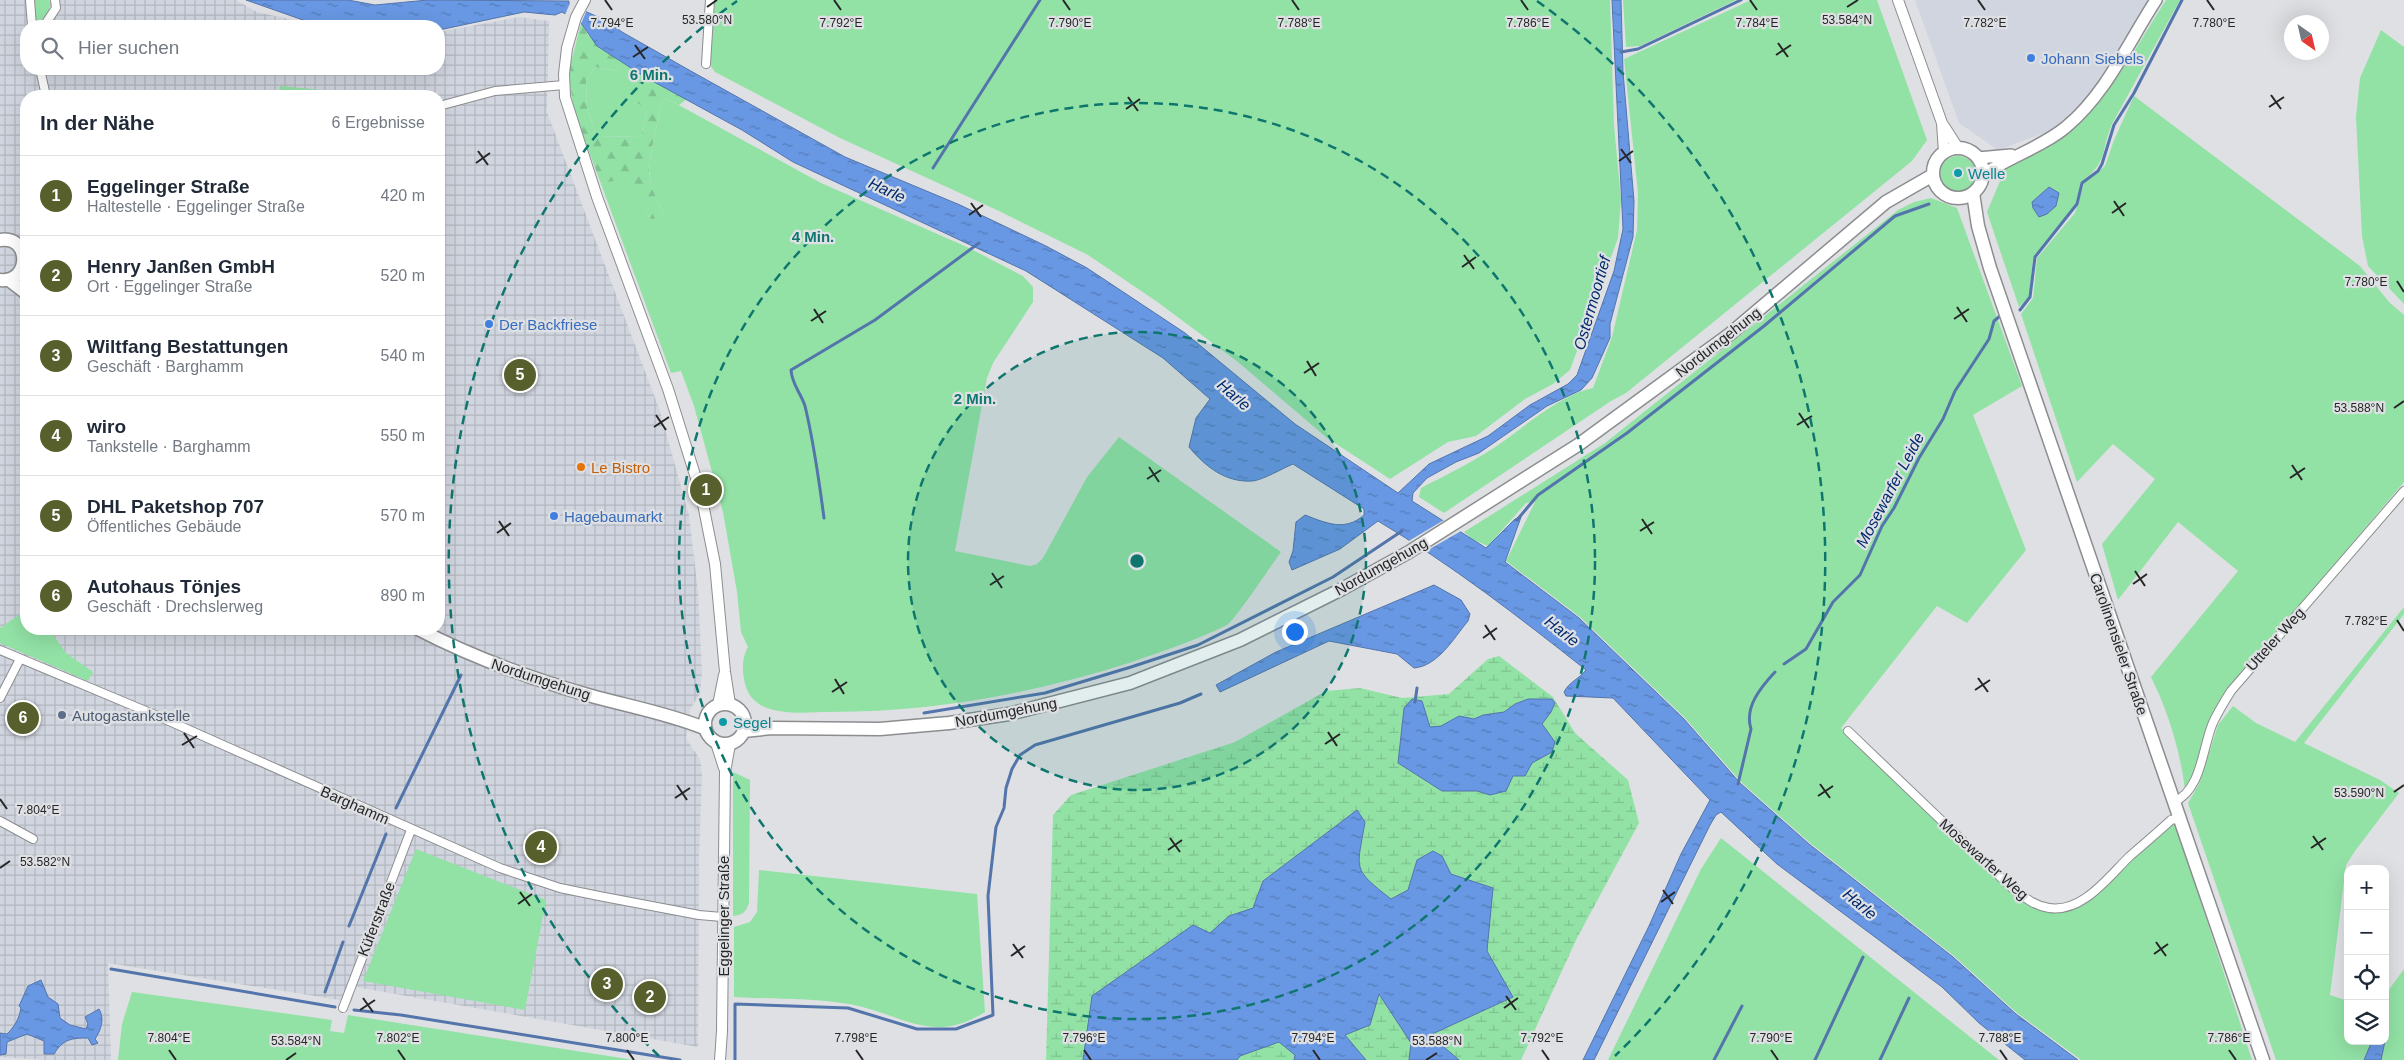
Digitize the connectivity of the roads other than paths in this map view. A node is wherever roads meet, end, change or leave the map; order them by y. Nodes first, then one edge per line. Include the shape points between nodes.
1 (30, 0) edge
2 (55, 0) edge
3 (585, 0) edge
4 (710, 0) edge
5 (1898, 0) edge
6 (2156, 0) edge
7 (32, 20) edge
8 (48, 20) edge
9 (706, 64) dead end
10 (41, 75) edge
11 (564, 85) junction
12 (45, 90) edge
13 (445, 104) edge
14 (1942, 123) junction
15 (1958, 148) junction
16 (1944, 152) junction
17 (2018, 154) junction
18 (1978, 158) junction
19 (1983, 175) junction
20 (1935, 181) junction
21 (1973, 193) junction
22 (1959, 198) junction
23 (1978, 226) junction
24 (0, 240) edge
25 (20, 245) edge
26 (20, 265) edge
27 (10, 277) edge
28 (20, 287) edge
29 (2404, 491) edge
30 (431, 635) edge
31 (0, 650) edge
32 (20, 659) junction
33 (0, 698) edge
34 (724, 704) junction
35 (744, 718) junction
36 (705, 722) junction
37 (772, 728) junction
38 (744, 732) junction
39 (1848, 732) dead end
40 (716, 743) junction
41 (730, 744) junction
42 (725, 772) junction
43 (2174, 802) junction
44 (2179, 818) junction
45 (0, 821) edge
46 (411, 830) junction
47 (33, 839) dead end
48 (722, 917) junction
49 (343, 1008) dead end
50 (720, 1060) edge
51 (2263, 1060) edge

1 - 7 street
2 - 8 street via 56,8
3 - 11 street via 567,48
4 - 9 street
5 - 14 street
6 - 17 main road via 2109,77 2080,114 2052,137
10 - 12 street
11 - 13 street via 495,90
11 - 34 street via 588,170 668,389 701,494 715,564 725,672
14 - 15 street
14 - 16 street
15 - 16 main road
15 - 18 main road
16 - 20 main road via 1936,162
17 - 18 main road
17 - 19 main road
18 - 19 main road
19 - 21 main road
20 - 22 main road via 1946,195
20 - 37 main road, Nordumgehung via 1886,202 1730,334 1628,410 1461,521 1334,593 1240,640 1130,684 1009,714 860,730
21 - 22 main road
21 - 23 main road, Carolinensieler Straße
22 - 23 main road, Carolinensieler Straße
23 - 43 main road, Carolinensieler Straße
24 - 25 main road via 10,240
26 - 27 main road
27 - 28 main road
29 - 43 street, Utteler Weg via 2231,691 2213,724 2192,787
30 - 36 main road, Nordumgehung via 475,656 545,682 632,707
31 - 32 street, Barghamm
32 - 33 street
32 - 46 street, Barghamm via 221,744
34 - 35 main road, Nordumgehung via 742,712
34 - 36 main road
35 - 37 main road, Nordumgehung
35 - 38 main road
36 - 40 main road via 707,734
37 - 38 main road, Nordumgehung
38 - 41 main road
39 - 44 street, Mosewarfer Weg via 2012,888 2037,906 2050,909 2080,901 2171,820
40 - 41 main road
40 - 42 street, Eggelinger Straße
41 - 42 street, Eggelinger Straße
42 - 48 street, Eggelinger Straße
43 - 44 main road, Carolinensieler Straße
44 - 51 main road, Carolinensieler Straße
45 - 47 street
46 - 48 street, Barghamm via 476,859 560,888
46 - 49 street, Küferstraße
48 - 50 street, Eggelinger Straße

